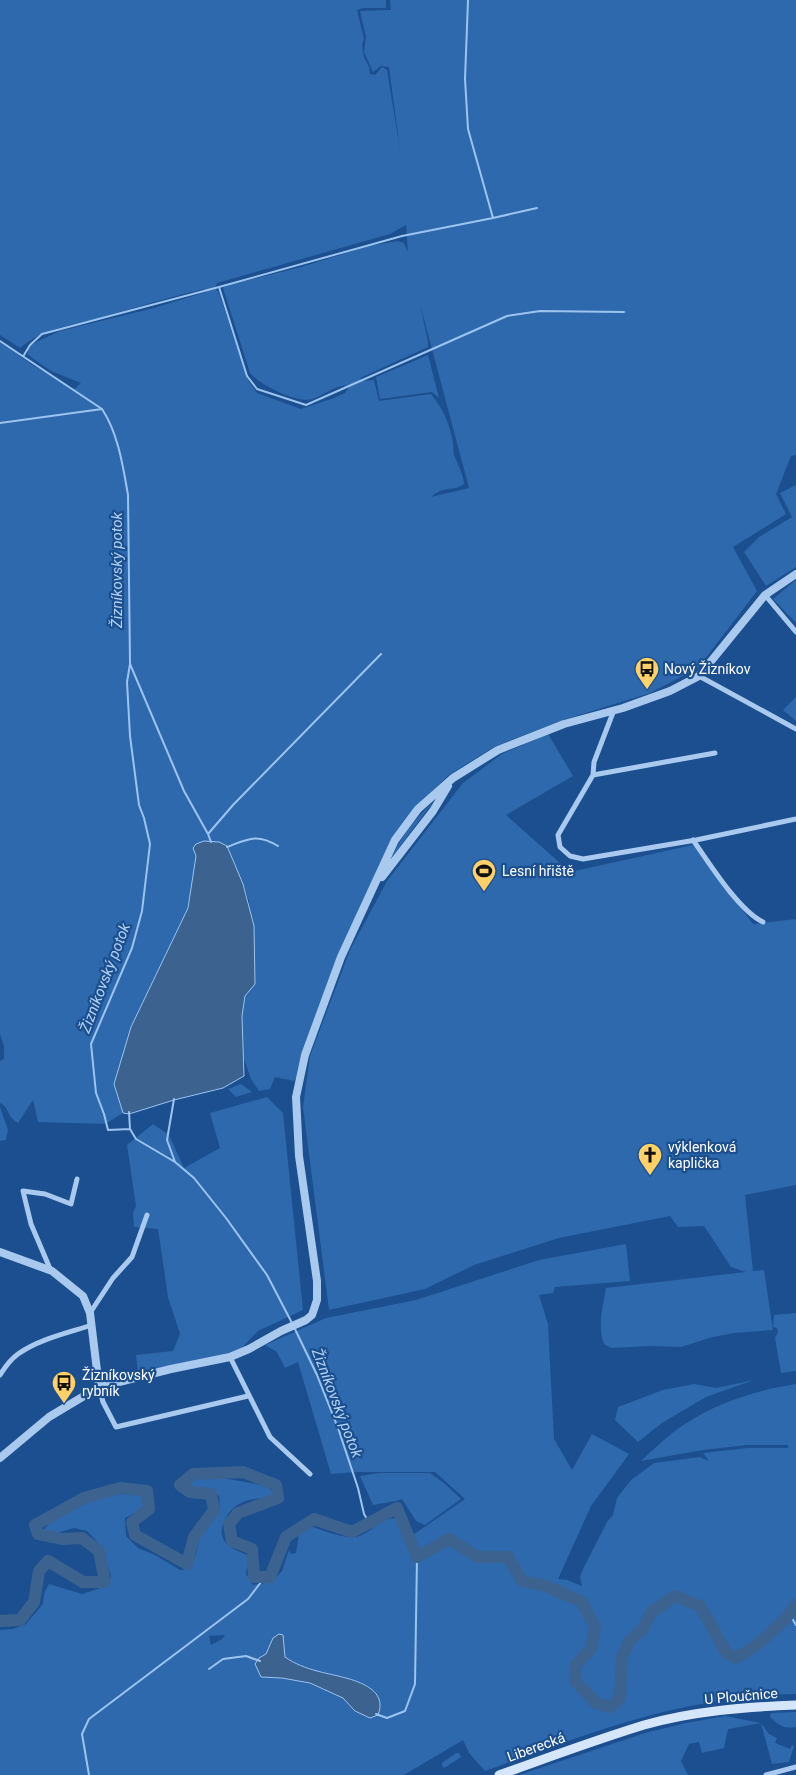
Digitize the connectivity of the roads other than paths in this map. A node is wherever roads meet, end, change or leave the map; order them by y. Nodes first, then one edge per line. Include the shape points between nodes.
1 (796, 574) edge
2 (765, 595) junction
3 (796, 632) edge
4 (699, 676) junction
5 (614, 710) junction
6 (796, 729) edge
7 (715, 753) dead end
8 (593, 775) junction
9 (453, 778) junction
10 (796, 818) edge
11 (693, 840) junction
12 (374, 887) junction
13 (763, 922) dead end
14 (77, 1179) dead end
15 (147, 1215) dead end
16 (0, 1252) edge
17 (52, 1271) junction
18 (90, 1313) junction
19 (92, 1325) junction
20 (230, 1357) junction
21 (0, 1374) edge
22 (99, 1387) junction
23 (248, 1396) junction
24 (0, 1458) edge
25 (310, 1474) dead end
26 (796, 1706) edge
27 (581, 1745) joint
28 (796, 1767) edge
29 (499, 1775) edge
30 (766, 1775) edge

1 - 2 street
2 - 3 street
2 - 4 street
4 - 5 street via 670,691
4 - 6 street
5 - 8 street via 594,762
5 - 9 street via 564,724 498,750
7 - 8 street
8 - 11 street via 558,835 560,846 570,856 583,859
9 - 12 street via 433,811
9 - 12 street via 418,809 395,840
10 - 11 street
11 - 13 street via 736,898
12 - 20 street via 341,957 305,1055 296,1097 299,1156 317,1300 312,1315 306,1320
14 - 17 street via 71,1204 44,1194 23,1191 31,1224
15 - 18 street via 132,1257 113,1278
16 - 17 street
17 - 18 street via 83,1296
18 - 19 street
19 - 21 street via 18,1354
19 - 22 street
20 - 22 street
20 - 23 street
22 - 23 street via 102,1402 116,1427
22 - 24 street via 49,1417
23 - 25 street via 270,1437
26 - 27 main road, U Ploučnice via 689,1716
27 - 29 main road, Liberecká
28 - 30 street

